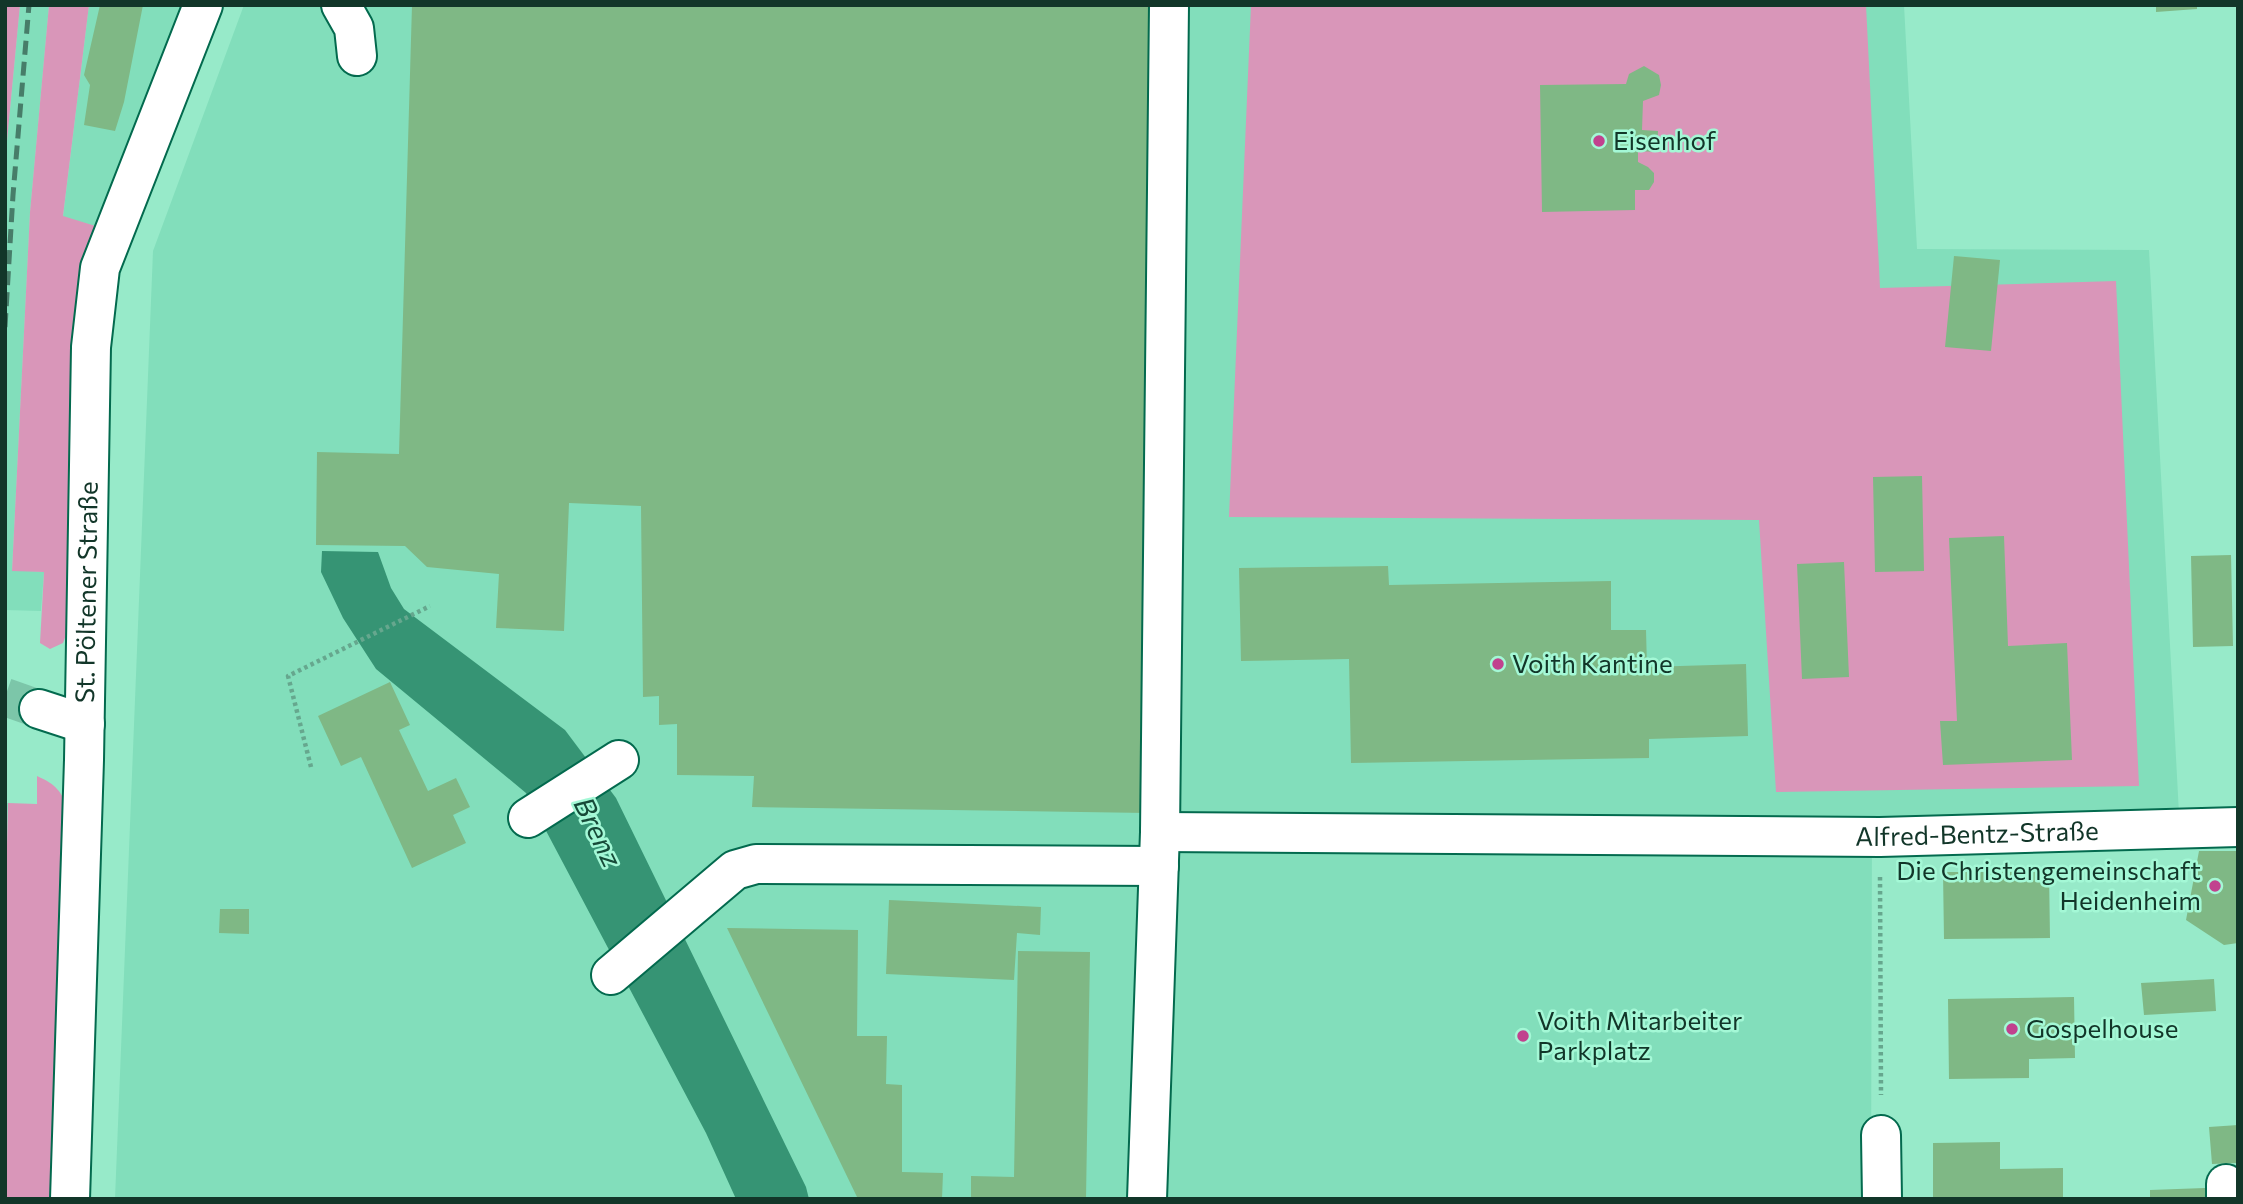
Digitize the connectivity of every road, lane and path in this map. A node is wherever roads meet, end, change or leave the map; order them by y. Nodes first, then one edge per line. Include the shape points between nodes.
1 (202, 5) edge
2 (341, 5) edge
3 (1169, 5) edge
4 (357, 56) dead end
5 (430, 606) dead end
6 (39, 709) tunnel mouth
7 (85, 724) junction
8 (619, 760) dead end
9 (311, 767) dead end
10 (528, 818) dead end
11 (2238, 827) edge
12 (1880, 837) junction
13 (1159, 849) junction
14 (611, 975) dead end
15 (1881, 1135) joint
16 (70, 1199) edge
17 (1147, 1199) edge
18 (1882, 1199) edge

1 - 7 street, St. Pöltener Straße via 100,268 90,346
2 - 4 street via 354,28
3 - 13 street
5 - 9 path via 288,676
6 - 7 street
7 - 16 street, St. Pöltener Straße
8 - 10 street
11 - 12 street, Alfred-Bentz-Straße
12 - 13 street, Alfred-Bentz-Straße via 1716,836
12 - 15 path
13 - 14 street, Alfred-Bentz-Straße via 756,864 735,870
13 - 17 street
15 - 18 street

